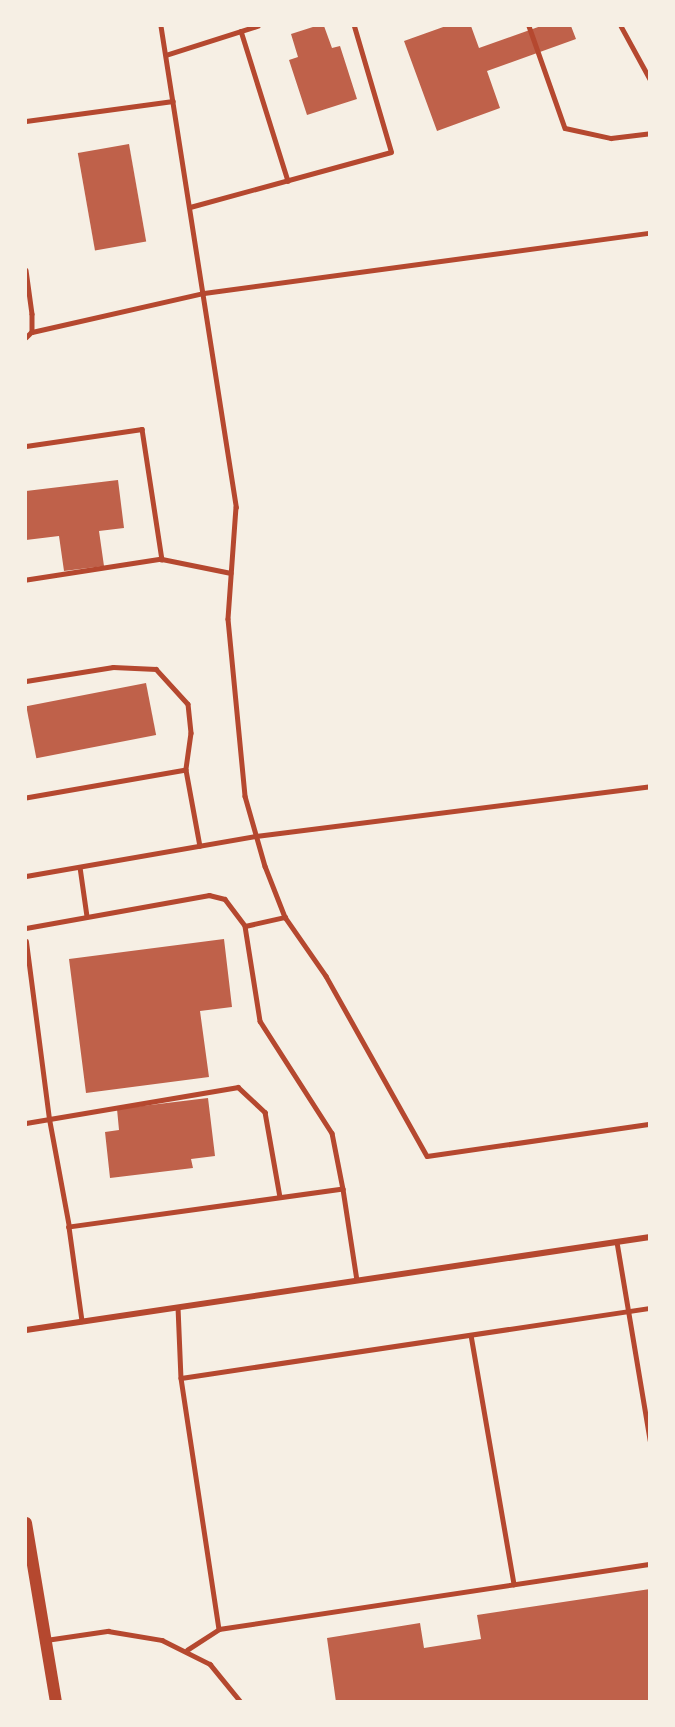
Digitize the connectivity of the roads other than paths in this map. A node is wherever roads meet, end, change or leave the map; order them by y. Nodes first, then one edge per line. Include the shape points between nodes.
1 (161, 26) edge
2 (257, 26) edge
3 (354, 26) edge
4 (529, 26) edge
5 (621, 26) edge
6 (241, 31) junction
7 (166, 55) junction
8 (650, 79) edge
9 (173, 101) junction
10 (26, 121) edge
11 (650, 133) edge
12 (288, 180) junction
13 (190, 207) junction
14 (650, 233) edge
15 (26, 270) edge
16 (204, 293) junction
17 (32, 332) junction
18 (26, 339) edge
19 (26, 446) edge
20 (162, 559) junction
21 (231, 573) junction
22 (26, 580) edge
23 (26, 681) edge
24 (186, 770) junction
25 (650, 786) edge
26 (26, 798) edge
27 (256, 837) junction
28 (200, 846) junction
29 (80, 867) junction
30 (26, 876) edge
31 (87, 916) junction
32 (285, 916) junction
33 (245, 926) junction
34 (26, 928) edge
35 (26, 941) edge
36 (49, 1119) junction
37 (26, 1123) edge
38 (650, 1124) edge
39 (343, 1189) junction
40 (280, 1197) junction
41 (69, 1227) junction
42 (650, 1237) edge
43 (617, 1242) junction
44 (357, 1280) junction
45 (178, 1307) junction
46 (650, 1308) edge
47 (629, 1311) junction
48 (82, 1321) junction
49 (26, 1330) edge
50 (471, 1335) junction
51 (181, 1378) junction
52 (650, 1440) edge
53 (26, 1522) edge
54 (650, 1564) edge
55 (514, 1584) junction
56 (219, 1629) junction
57 (46, 1640) junction
58 (187, 1650) junction
59 (57, 1701) edge
60 (241, 1701) edge

1 - 7 lane
2 - 6 lane
3 - 12 lane via 391,152
4 - 11 lane via 565,128 611,138
5 - 8 lane
6 - 7 lane
6 - 12 lane
7 - 9 lane
9 - 10 lane
9 - 13 lane
12 - 13 lane
13 - 16 lane
14 - 16 lane
15 - 17 lane
16 - 17 lane
16 - 21 lane via 236,507
17 - 18 lane
19 - 20 lane via 142,429
20 - 21 lane
20 - 22 lane
21 - 27 lane via 229,640 245,796
23 - 24 lane via 114,667 156,669 188,704 191,733
24 - 26 lane
24 - 28 lane
25 - 27 lane
27 - 28 lane
27 - 32 lane
28 - 29 lane
29 - 30 lane
29 - 31 lane
31 - 33 lane via 209,895 225,899
31 - 34 lane
32 - 33 lane
32 - 38 lane via 326,976 427,1156
33 - 39 lane via 260,1022 332,1133
35 - 36 lane
36 - 37 lane
36 - 40 lane via 238,1087 265,1112
36 - 41 lane
39 - 40 lane
39 - 44 lane
40 - 41 lane
41 - 48 lane
42 - 43 street
43 - 44 street
43 - 47 lane
44 - 45 street
45 - 48 street
45 - 51 lane
46 - 47 lane
47 - 50 lane
47 - 52 lane
48 - 49 street
50 - 51 lane
50 - 55 lane
51 - 56 lane
53 - 57 main road
54 - 55 lane
55 - 56 lane
56 - 58 lane
57 - 58 lane via 108,1631 135,1634
57 - 59 main road
58 - 60 lane via 210,1664

